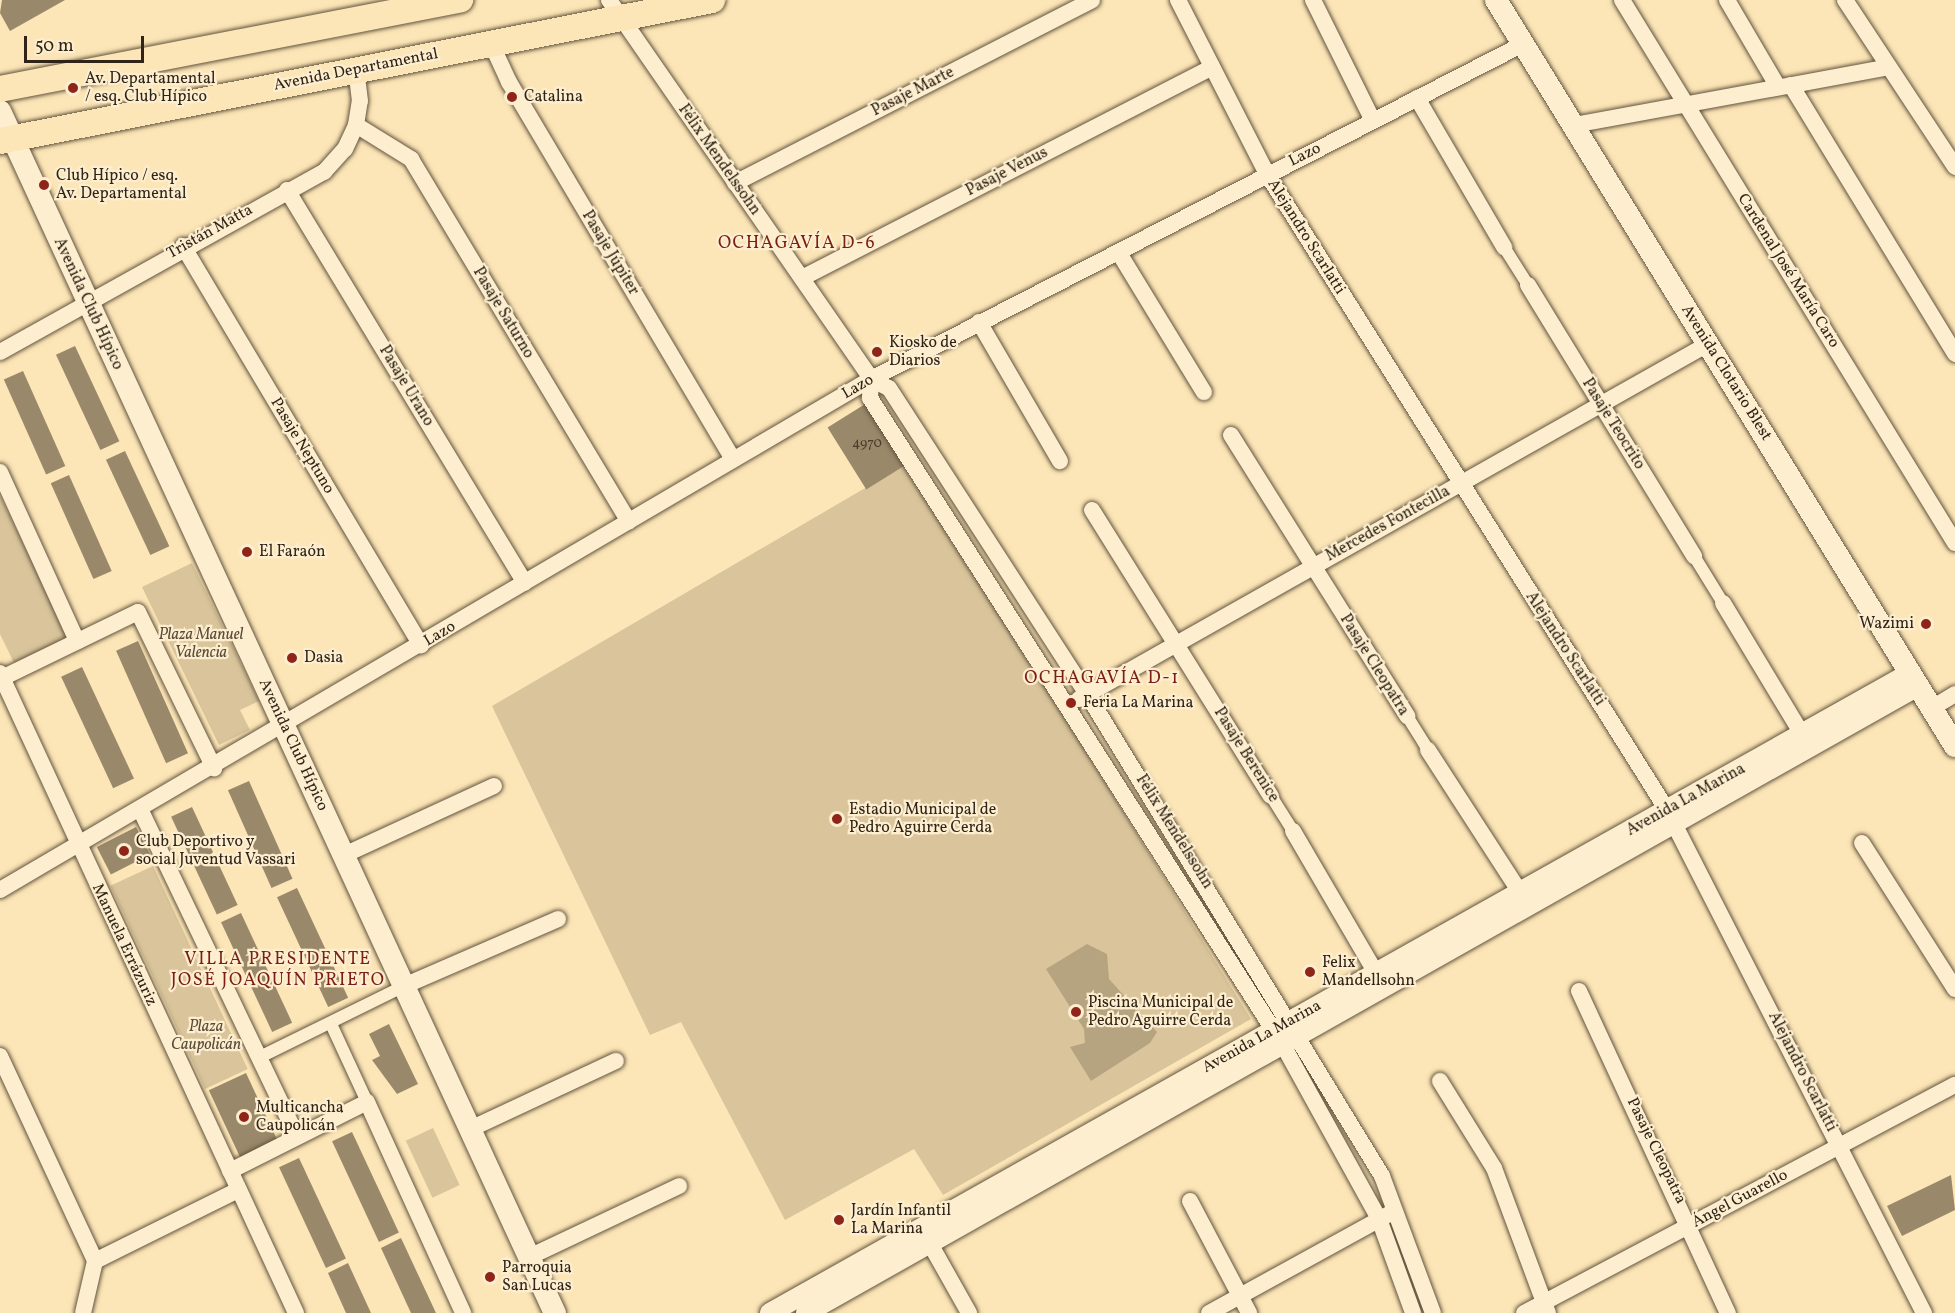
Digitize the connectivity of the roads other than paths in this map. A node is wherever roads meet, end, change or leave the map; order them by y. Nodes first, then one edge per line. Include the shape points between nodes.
1 (712, 0) edge
2 (1092, 0) edge
3 (1178, 0) edge
4 (1313, 0) edge
5 (1496, 0) edge
6 (1622, 0) edge
7 (1727, 0) edge
8 (1845, 0) edge
9 (444, 2) edge
10 (615, 9) edge
11 (491, 43) junction
12 (1523, 44) junction
13 (1212, 67) junction
14 (1890, 67) junction
15 (356, 69) junction
16 (1785, 86) junction
17 (0, 89) edge
18 (1417, 98) junction
19 (1686, 105) junction
20 (0, 111) edge
21 (1373, 121) junction
22 (356, 125) junction
23 (1574, 125) junction
24 (7, 140) edge
25 (1955, 167) edge
26 (1267, 174) junction
27 (735, 183) junction
28 (287, 190) junction
29 (183, 246) junction
30 (1504, 247) joint
31 (1119, 253) junction
32 (802, 278) junction
33 (1528, 285) joint
34 (87, 302) junction
35 (979, 322) junction
36 (1708, 344) junction
37 (0, 352) edge
38 (1955, 354) edge
39 (871, 379) junction
40 (1204, 392) dead end
41 (1600, 404) junction
42 (1231, 435) dead end
43 (733, 460) junction
44 (1060, 460) dead end
45 (0, 472) edge
46 (1460, 484) junction
47 (1092, 510) dead end
48 (629, 522) junction
49 (1955, 543) edge
50 (1694, 556) joint
51 (1313, 566) junction
52 (525, 583) junction
53 (1723, 603) joint
54 (77, 641) junction
55 (1176, 644) junction
56 (421, 645) junction
57 (1, 676) edge
58 (1914, 680) junction
59 (1087, 694) junction
60 (1955, 694) edge
61 (1069, 705) junction
62 (1932, 708) junction
63 (1407, 716) joint
64 (284, 726) junction
65 (1806, 741) junction
66 (1955, 746) edge
67 (1428, 750) joint
68 (214, 768) junction
69 (494, 786) dead end
70 (1271, 796) joint
71 (141, 811) junction
72 (1671, 817) junction
73 (1293, 831) joint
74 (1862, 843) dead end
75 (79, 848) junction
76 (344, 855) junction
77 (0, 890) edge
78 (1520, 892) junction
79 (558, 919) dead end
80 (1445, 944) junction
81 (1376, 973) junction
82 (404, 986) junction
83 (1955, 989) edge
84 (1579, 991) dead end
85 (331, 1024) junction
86 (1296, 1028) junction
87 (1278, 1038) junction
88 (0, 1056) edge
89 (260, 1057) junction
90 (616, 1061) dead end
91 (1440, 1081) dead end
92 (1955, 1085) edge
93 (368, 1102) junction
94 (470, 1129) junction
95 (297, 1137) junction
96 (1840, 1145) junction
97 (230, 1171) junction
98 (679, 1186) dead end
99 (238, 1190) junction
100 (1190, 1201) dead end
101 (1397, 1209) junction
102 (1379, 1219) junction
103 (1692, 1225) junction
104 (926, 1236) junction
105 (530, 1257) junction
106 (95, 1261) junction
107 (832, 1288) junction
108 (1241, 1295) junction
109 (1546, 1308) edge
110 (83, 1313) edge
111 (296, 1313) edge
112 (463, 1313) edge
113 (555, 1313) edge
114 (770, 1313) edge
115 (806, 1313) edge
116 (969, 1313) edge
117 (1209, 1313) edge
118 (1249, 1313) edge
119 (1413, 1313) edge
120 (1433, 1313) edge
121 (1524, 1313) edge
122 (1728, 1313) edge
123 (1924, 1313) edge

1 - 10 main road, Avenida Departamental
2 - 27 street, Pasaje Marte
3 - 13 street, Alejandro Scarlatti
4 - 21 street
5 - 12 main road, Avenida Clotario Blest
6 - 19 street, Cardenal José María Caro
7 - 16 street
8 - 14 street
9 - 17 main road
10 - 11 main road, Avenida Departamental
10 - 27 street, Félix Mendelssohn
11 - 15 main road, Avenida Departamental
11 - 43 street, Pasaje Júpiter via 508,82
12 - 18 street, Lazo
12 - 23 main road, Avenida Clotario Blest
13 - 26 street, Alejandro Scarlatti
13 - 32 street, Pasaje Venus
14 - 16 street
14 - 25 street
15 - 22 street, Tristán Matta via 360,101
15 - 24 main road, Avenida Departamental
16 - 19 street
16 - 38 street
18 - 21 street, Lazo
18 - 30 street, Pasaje Teocrito
19 - 23 street
19 - 49 street, Cardenal José María Caro
20 - 24 main road, Avenida Club Hípico
21 - 26 street, Lazo
22 - 28 street, Tristán Matta via 345,149 324,172
22 - 48 street, Pasaje Saturno via 411,159
23 - 36 main road, Avenida Clotario Blest
24 - 34 main road, Avenida Club Hípico
26 - 31 street, Lazo
26 - 46 street, Alejandro Scarlatti
27 - 32 street, Félix Mendelssohn
28 - 29 street, Tristán Matta
28 - 52 street, Pasaje Urano
29 - 34 street, Tristán Matta
29 - 56 street, Pasaje Neptuno
30 - 33 street, Pasaje Teocrito
31 - 35 street, Lazo
31 - 40 street
32 - 39 street, Félix Mendelssohn
33 - 41 street, Pasaje Teocrito
34 - 37 street, Tristán Matta
34 - 64 main road, Avenida Club Hípico
35 - 39 street, Lazo
35 - 44 street
36 - 41 street, Mercedes Fontecilla
36 - 58 main road, Avenida Clotario Blest
39 - 43 street, Lazo
39 - 59 street, Félix Mendelssohn via 889,388
39 - 61 street, Félix Mendelssohn via 870,398
41 - 46 street, Mercedes Fontecilla
41 - 50 street, Pasaje Teocrito
42 - 51 street, Pasaje Cleopatra
43 - 48 street, Lazo
45 - 54 street
46 - 51 street, Mercedes Fontecilla
46 - 72 street, Alejandro Scarlatti
47 - 55 street, Pasaje Berenice
48 - 52 street, Lazo
50 - 53 street, Pasaje Teocrito
51 - 55 street, Mercedes Fontecilla
51 - 63 street, Pasaje Cleopatra
52 - 56 street, Lazo
53 - 65 street, Pasaje Teocrito
54 - 57 street
54 - 68 street via 138,612
55 - 59 street, Mercedes Fontecilla
55 - 70 street, Pasaje Berenice
56 - 64 street, Lazo
57 - 75 street, Manuela Errázuriz
58 - 62 main road, Avenida Clotario Blest
58 - 65 street, Avenida La Marina
59 - 61 street, Mercedes Fontecilla
59 - 86 street, Félix Mendelssohn
60 - 62 street
61 - 87 street, Félix Mendelssohn
62 - 66 main road, Avenida Clotario Blest
63 - 67 street, Pasaje Cleopatra
64 - 68 street, Lazo
64 - 76 main road, Avenida Club Hípico
65 - 72 street, Avenida La Marina
67 - 78 street, Pasaje Cleopatra
68 - 71 street, Lazo
69 - 76 street
70 - 73 street, Pasaje Berenice
71 - 75 street, Lazo
71 - 89 street
72 - 78 street, Avenida La Marina
72 - 80 street, Avenida La Marina
72 - 96 street, Alejandro Scarlatti
73 - 81 street, Pasaje Berenice
74 - 83 street
75 - 77 street, Lazo
75 - 97 street, Manuela Errázuriz
76 - 82 main road, Avenida Club Hípico
78 - 80 street, Avenida La Marina
79 - 82 street
80 - 81 street, Avenida La Marina
80 - 86 street, Avenida La Marina
81 - 86 street, Avenida La Marina
82 - 85 street
82 - 94 main road, Avenida Club Hípico
84 - 103 street, Pasaje Cleopatra
85 - 89 street
85 - 93 street
86 - 87 street, Avenida La Marina
86 - 101 street, Félix Mendelssohn
87 - 102 street, Félix Mendelssohn
87 - 104 street, Avenida La Marina
88 - 106 street
89 - 95 street
90 - 94 street
91 - 109 street via 1494,1168
92 - 96 street, Ángel Guarello
93 - 95 street
93 - 112 street
94 - 105 main road, Avenida Club Hípico
95 - 97 street
96 - 103 street, Ángel Guarello
96 - 123 street, Alejandro Scarlatti
97 - 99 street, Manuela Errázuriz
98 - 105 street
99 - 106 street
99 - 111 street, Manuela Errázuriz
100 - 108 street
101 - 102 street
101 - 120 street, Félix Mendelssohn
102 - 108 street
102 - 119 street, Félix Mendelssohn
103 - 109 street, Ángel Guarello
103 - 122 street, Pasaje Cleopatra
104 - 107 street, Avenida La Marina
104 - 116 street
105 - 113 main road, Avenida Club Hípico
106 - 110 street
107 - 114 street, Avenida La Marina
107 - 115 street, Avenida La Marina
108 - 117 street
108 - 118 street
109 - 121 street, Ángel Guarello

